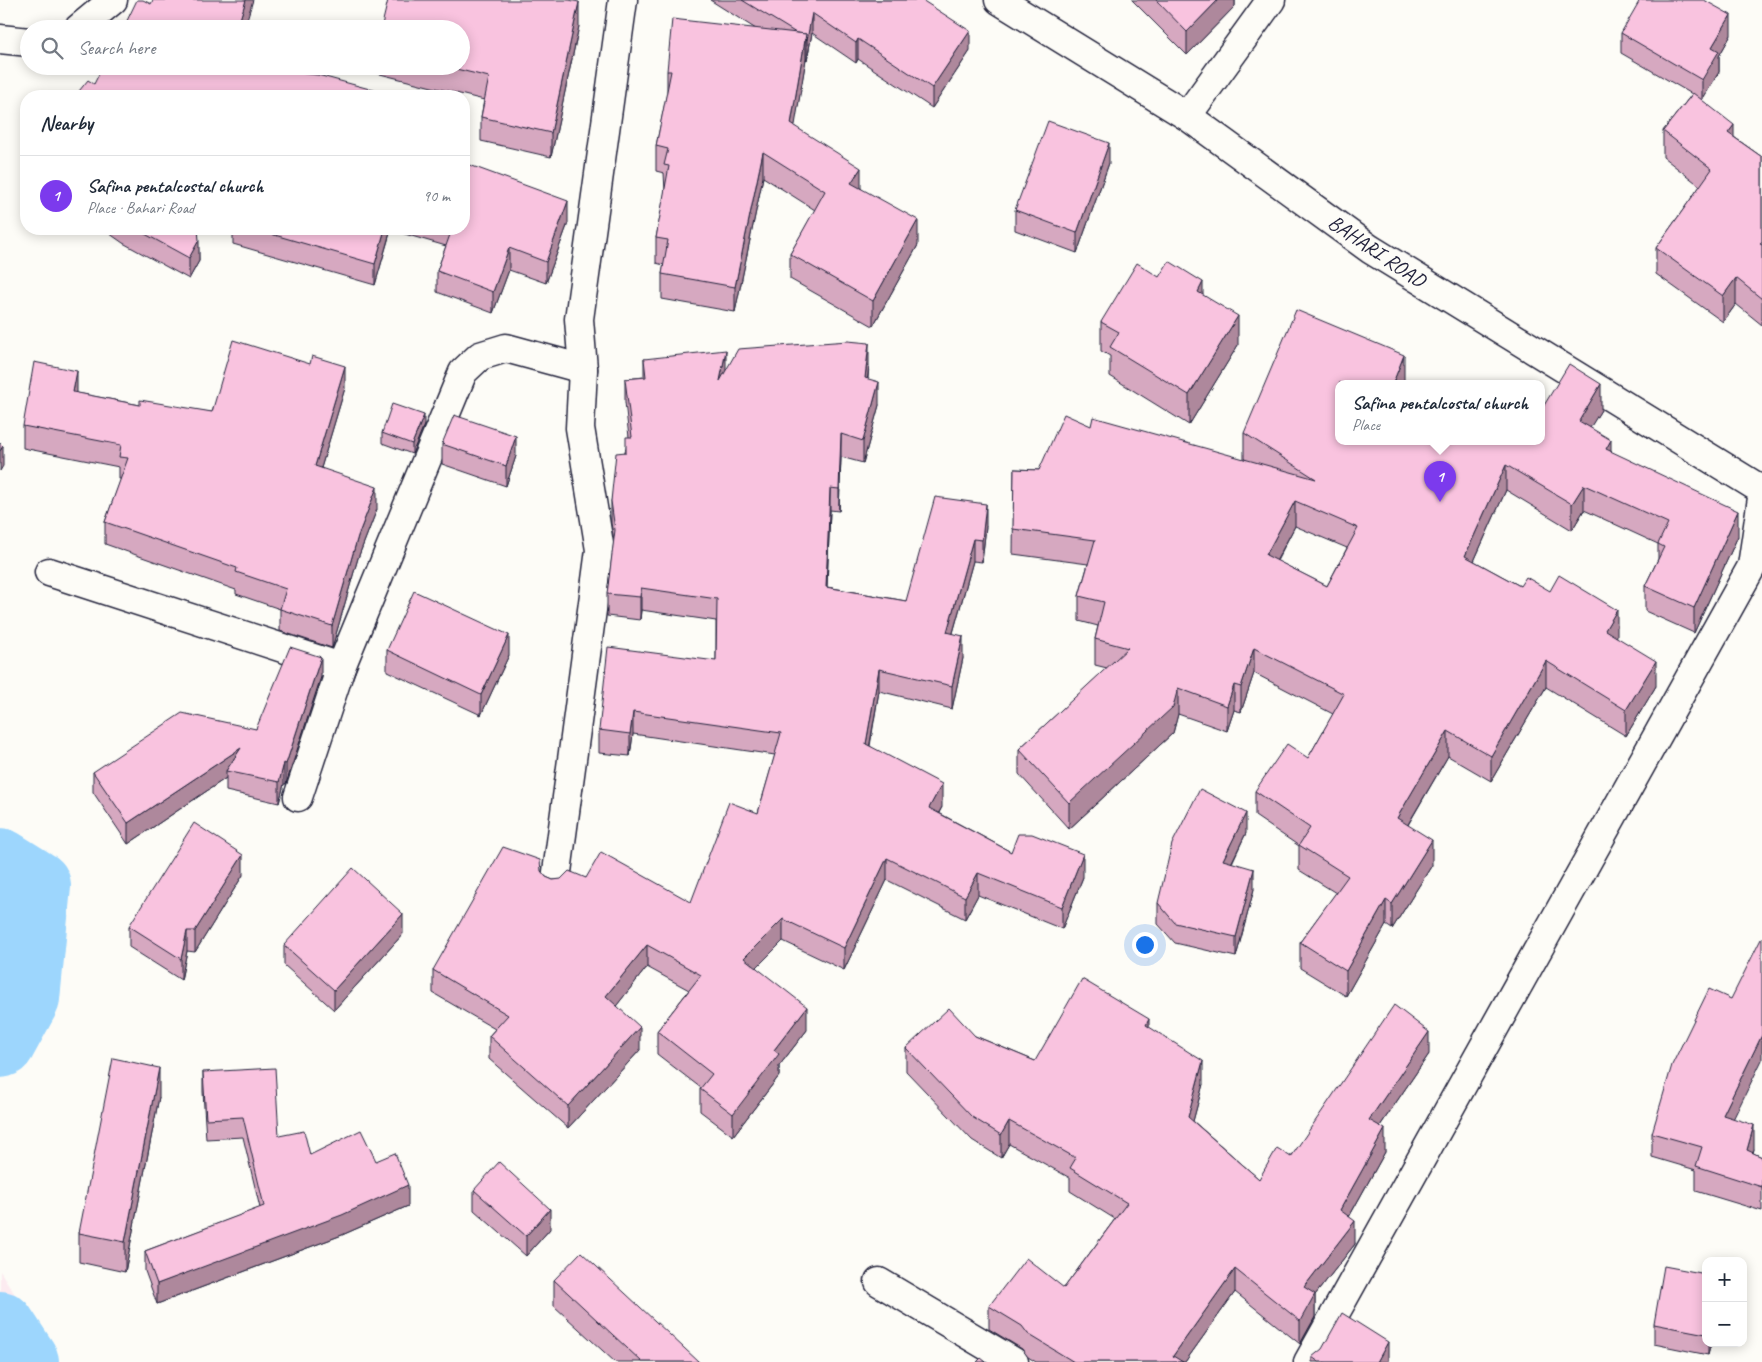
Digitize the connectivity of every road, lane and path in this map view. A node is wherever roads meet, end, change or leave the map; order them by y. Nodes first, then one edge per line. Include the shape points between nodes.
1 (113, 0) edge
2 (623, 0) edge
3 (999, 0) edge
4 (1271, 0) edge
5 (89, 20) edge
6 (0, 40) edge
7 (20, 41) edge
8 (1187, 116) junction
9 (583, 369) junction
10 (1762, 490) edge
11 (1762, 498) edge
12 (50, 572) dead end
13 (341, 666) junction
14 (298, 797) dead end
15 (555, 887) edge
16 (879, 1282) dead end
17 (1014, 1362) edge
18 (1308, 1362) edge

1 - 5 street
2 - 9 street via 579,319
3 - 8 street, BAHARI ROAD
4 - 8 street
6 - 7 street
8 - 10 street, BAHARI ROAD via 1370,249
9 - 13 street via 506,348 480,356 463,372
9 - 15 street via 580,428 600,550
11 - 18 street via 1752,566
12 - 13 street
13 - 14 street
16 - 17 street

